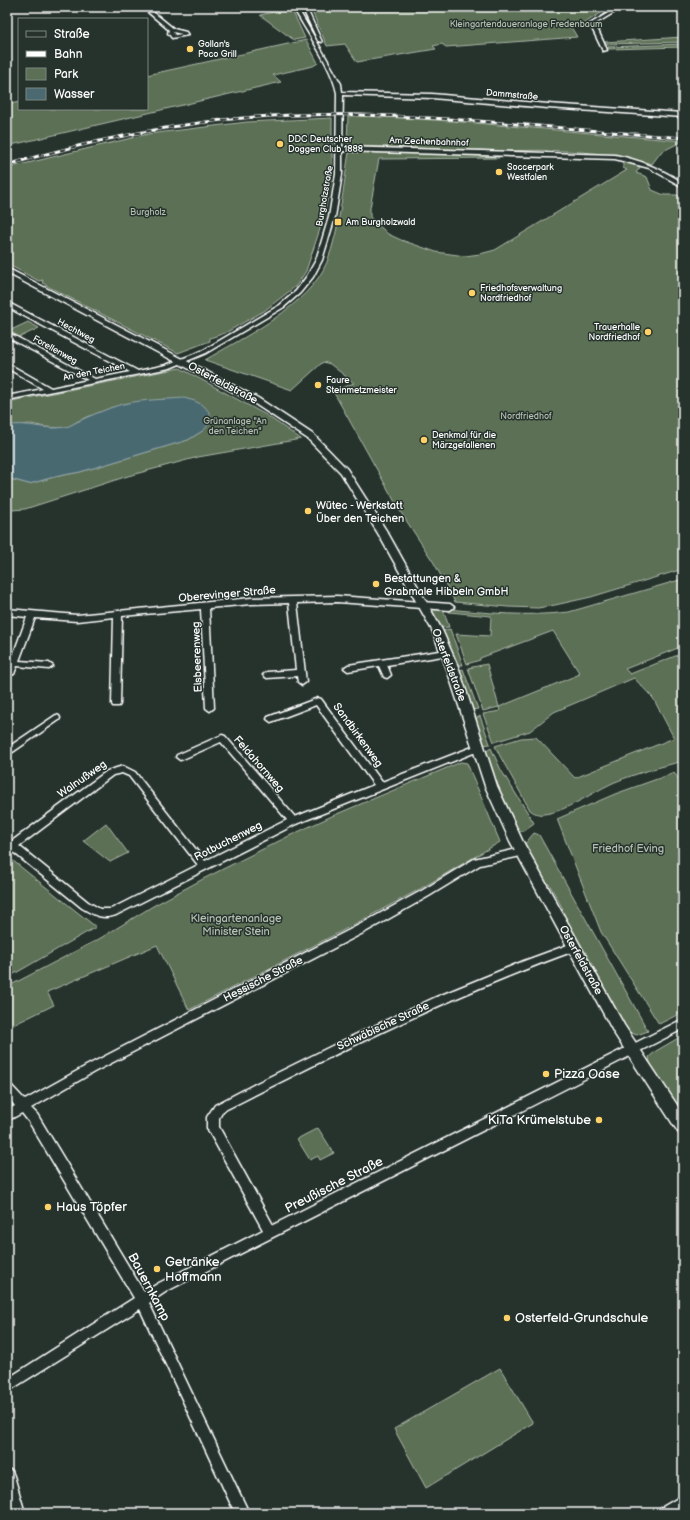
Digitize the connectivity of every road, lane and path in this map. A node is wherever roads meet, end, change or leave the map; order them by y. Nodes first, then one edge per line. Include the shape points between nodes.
1 (144, 7) edge
2 (295, 7) edge
3 (304, 7) edge
4 (621, 7) edge
5 (172, 30) dead end
6 (319, 45) junction
7 (605, 50) dead end
8 (340, 93) junction
9 (683, 115) edge
10 (340, 149) junction
11 (683, 185) edge
12 (7, 270) edge
13 (7, 304) edge
14 (7, 334) edge
15 (183, 362) junction
16 (7, 365) edge
17 (137, 373) junction
18 (94, 381) junction
19 (50, 390) junction
20 (7, 398) edge
21 (293, 600) junction
22 (423, 605) junction
23 (205, 606) junction
24 (450, 607) dead end
25 (7, 612) edge
26 (32, 615) junction
27 (118, 615) junction
28 (446, 653) junction
29 (14, 663) junction
30 (382, 663) junction
31 (49, 666) dead end
32 (348, 668) dead end
33 (11, 672) dead end
34 (300, 673) junction
35 (267, 675) dead end
36 (387, 676) dead end
37 (302, 682) dead end
38 (116, 704) dead end
39 (210, 708) dead end
40 (56, 718) dead end
41 (271, 719) dead end
42 (478, 748) junction
43 (7, 753) edge
44 (180, 757) dead end
45 (380, 786) junction
46 (293, 821) junction
47 (9, 844) edge
48 (522, 852) junction
49 (204, 866) junction
50 (573, 947) junction
51 (683, 1024) edge
52 (632, 1049) junction
53 (7, 1088) edge
54 (23, 1106) junction
55 (7, 1116) edge
56 (683, 1127) edge
57 (271, 1233) junction
58 (142, 1300) junction
59 (7, 1386) edge
60 (7, 1476) edge
61 (683, 1502) edge
62 (18, 1513) edge
63 (242, 1513) edge
64 (666, 1513) edge

1 - 5 street
2 - 6 street, Burgholzstraße
3 - 6 street, Burgholzstraße
4 - 7 street via 592,24
6 - 8 street, Burgholzstraße
8 - 9 street, Dammstraße via 432,96
8 - 10 street, Burgholzstraße
10 - 11 street, Am Zechenbahnhof via 614,157 637,162 662,172
10 - 15 street, Burgholzstraße via 332,218 319,260 310,277 282,306
12 - 15 street, Osterfeldstraße
13 - 17 street, Hechtweg
14 - 18 street, Forellenweg
15 - 17 street, An den Teichen
15 - 22 street, Osterfeldstraße via 270,408 311,437 332,456 354,485
16 - 19 street
17 - 18 street, An den Teichen
18 - 19 street, An den Teichen
19 - 20 street, An den Teichen
21 - 22 street, Oberevinger Straße via 337,599
21 - 23 street, Oberevinger Straße
21 - 34 street
22 - 24 street, Oberevinger Straße
22 - 28 street, Osterfeldstraße
23 - 27 street, Oberevinger Straße
23 - 39 street, Elsbeerenweg
25 - 26 street, Oberevinger Straße
26 - 27 street, Oberevinger Straße via 77,618
26 - 29 street
27 - 38 street
28 - 30 street
28 - 42 street, Osterfeldstraße
29 - 31 street
29 - 33 street
30 - 32 street
30 - 36 street
34 - 35 street
34 - 37 street
40 - 43 street
41 - 45 street, Sandbirkenweg via 318,701
42 - 45 street, Rotbuchenweg
42 - 48 street, Osterfeldstraße via 499,807
44 - 46 street, Feldahornweg via 222,738
45 - 46 street, Rotbuchenweg
46 - 49 street, Rotbuchenweg
47 - 49 street, Rotbuchenweg via 85,905 104,915
47 - 49 street, Walnußweg via 110,773 123,770 132,774
48 - 50 street, Osterfeldstraße
48 - 54 street, Hessische Straße via 477,862 363,928
50 - 52 street, Osterfeldstraße
50 - 57 street, Schwäbische Straße via 475,983 380,1026 219,1108 214,1117 213,1128
51 - 52 street, Preußische Straße
52 - 56 street, Osterfeldstraße
52 - 57 street, Preußische Straße
53 - 54 street, Bauernkamp
54 - 55 street, Hessische Straße
54 - 58 street, Bauernkamp
57 - 58 street, Preußische Straße
58 - 59 street, Preußische Straße
58 - 63 street, Bauernkamp
60 - 62 street
61 - 64 street

